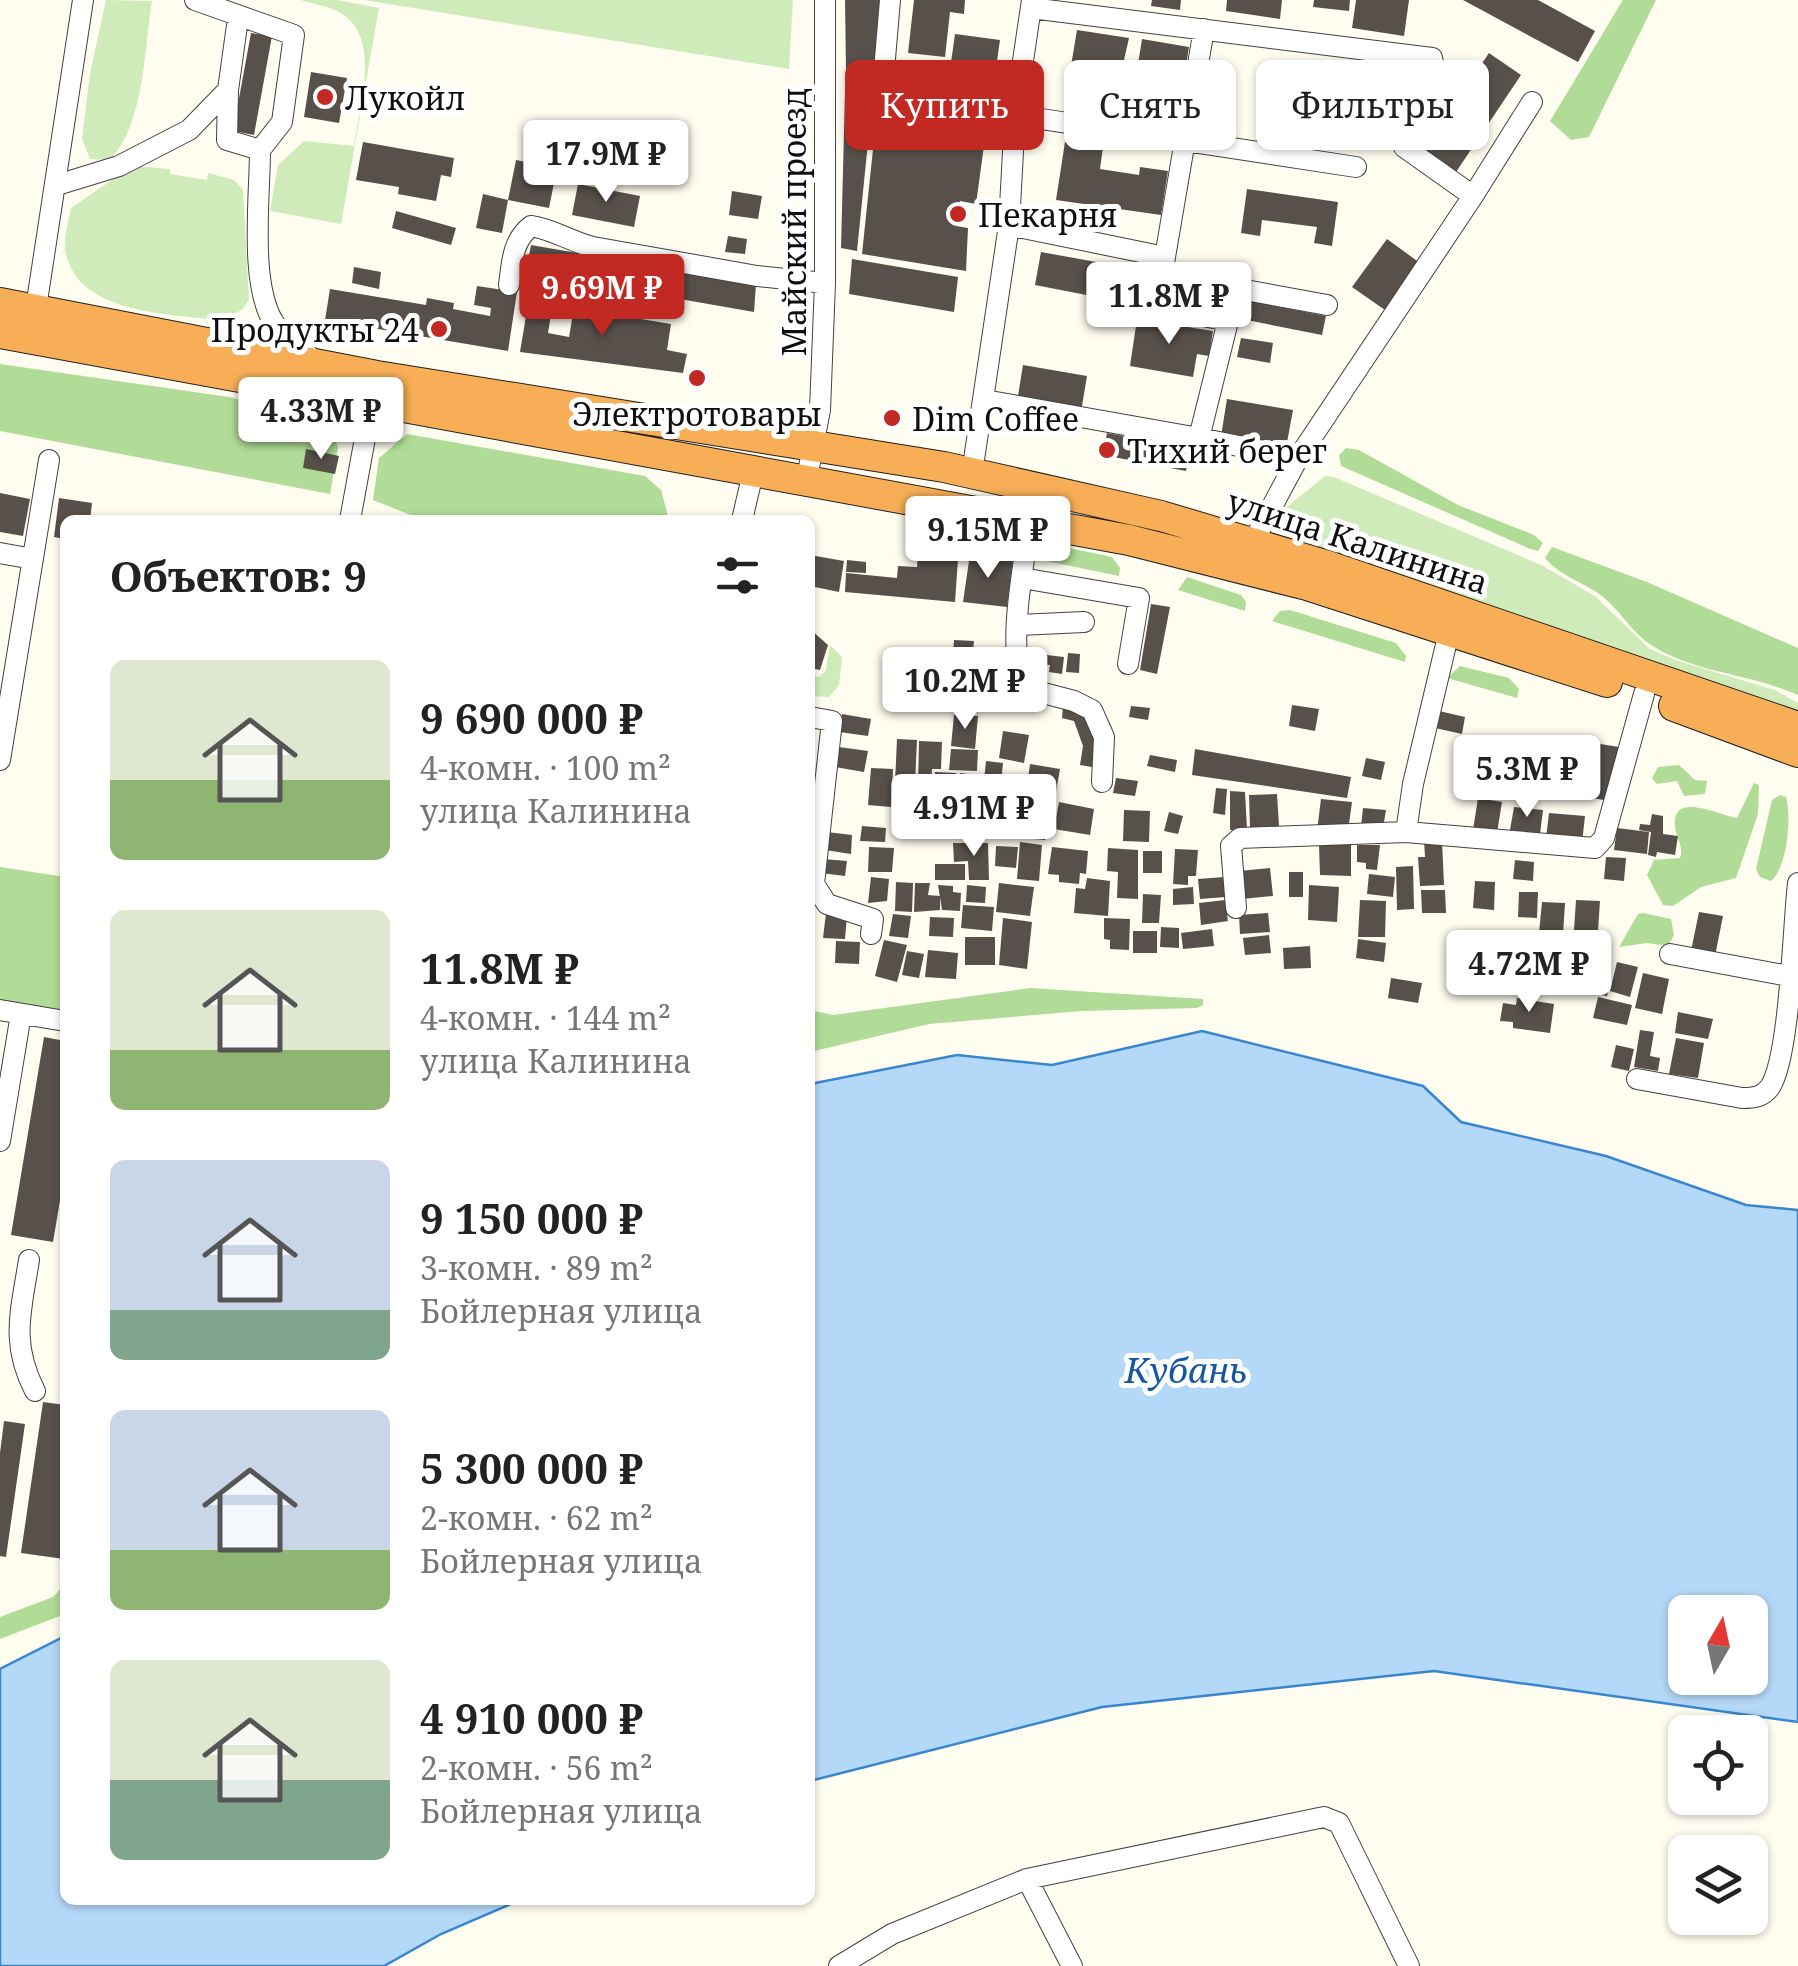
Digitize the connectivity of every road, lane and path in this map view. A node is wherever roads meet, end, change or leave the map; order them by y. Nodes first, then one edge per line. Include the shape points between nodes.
1 (83, 0) edge
2 (195, 0) edge
3 (825, 0) edge
4 (890, 0) edge
5 (1032, 4) edge
6 (238, 18) junction
7 (1204, 29) junction
8 (884, 60) edge
9 (1024, 60) edge
10 (1199, 60) edge
11 (228, 90) junction
12 (1532, 102) dead end
13 (1236, 149) edge
14 (260, 150) junction
15 (1013, 150) edge
16 (1183, 150) edge
17 (1356, 167) dead end
18 (57, 185) junction
19 (1474, 196) junction
20 (1009, 224) junction
21 (1164, 266) junction
22 (825, 282) junction
23 (508, 285) dead end
24 (0, 303) edge
25 (1327, 305) dead end
26 (34, 324) junction
27 (0, 333) edge
28 (320, 365) junction
29 (374, 389) junction
30 (984, 400) junction
31 (1199, 438) junction
32 (813, 444) junction
33 (1298, 458) junction
34 (50, 460) dead end
35 (752, 473) junction
36 (972, 473) junction
37 (806, 483) junction
38 (1085, 498) junction
39 (351, 515) edge
40 (743, 515) edge
41 (1030, 521) junction
42 (1072, 529) junction
43 (1253, 542) junction
44 (0, 554) edge
45 (33, 559) junction
46 (1022, 578) junction
47 (1084, 622) dead end
48 (1019, 625) junction
49 (1449, 632) junction
50 (1128, 664) dead end
51 (1028, 689) junction
52 (1644, 694) junction
53 (958, 696) dead end
54 (815, 719) edge
55 (1798, 727) edge
56 (1798, 752) edge
57 (0, 760) edge
58 (1102, 782) dead end
59 (1406, 832) junction
60 (815, 875) edge
61 (1798, 883) edge
62 (815, 886) edge
63 (1236, 908) dead end
64 (871, 934) dead end
65 (1670, 954) dead end
66 (1789, 976) junction
67 (11, 1012) edge
68 (60, 1020) edge
69 (1637, 1080) dead end
70 (0, 1141) edge
71 (29, 1260) dead end
72 (34, 1391) dead end
73 (1027, 1879) junction
74 (839, 1966) edge
75 (1072, 1966) edge
76 (1409, 1966) edge

1 - 18 street
2 - 6 street
3 - 22 street, Майский проезд
4 - 8 street
5 - 7 street
5 - 9 street
6 - 11 street
6 - 14 street via 294,35 282,122
7 - 10 street
7 - 19 street via 1432,58 1432,73 1398,135 1404,147
11 - 14 street via 228,140
11 - 18 street via 188,130 119,166
12 - 19 street
13 - 17 street
14 - 28 street via 260,280 269,314
15 - 20 street
16 - 21 street
18 - 26 street
19 - 33 street
20 - 21 street
20 - 30 street
21 - 25 street
21 - 31 street via 1162,293 1174,310 1228,321
22 - 23 street via 593,247 531,226 515,248
22 - 32 street, Майский проезд
24 - 26 highway, улица Калинина
26 - 27 highway, улица Калинина
26 - 28 highway, улица Калинина
26 - 29 highway, улица Калинина
28 - 29 highway, улица Калинина
29 - 32 highway, улица Калинина
29 - 35 highway, улица Калинина
29 - 39 street
30 - 31 street
30 - 36 street
31 - 33 street
32 - 36 highway, улица Калинина
32 - 37 street, Майский проезд
33 - 43 street
34 - 45 street
35 - 37 highway, улица Калинина
35 - 40 street
36 - 38 highway, улица Калинина
37 - 41 highway, улица Калинина
38 - 42 highway via 1093,507 1092,521
38 - 43 highway, улица Калинина
41 - 42 highway, улица Калинина
41 - 46 street
42 - 49 highway, улица Калинина via 1237,566
43 - 55 highway, улица Калинина
44 - 45 street
45 - 57 street
46 - 48 street
46 - 50 street via 1139,598
47 - 48 street
48 - 51 street via 1018,676
49 - 52 highway, улица Калинина
49 - 59 street
51 - 53 street via 973,683
51 - 58 street via 1092,710 1104,737
52 - 56 highway, улица Калинина
52 - 59 street via 1596,848
54 - 60 street via 832,722
59 - 63 street via 1240,838 1231,846
61 - 66 street
62 - 64 street via 827,904 873,919
65 - 66 street
66 - 69 street via 1782,1055 1769,1090 1757,1098
67 - 68 street
67 - 70 street
71 - 72 street via 17,1338
73 - 74 street via 892,1934
73 - 75 street
73 - 76 street via 1333,1819

